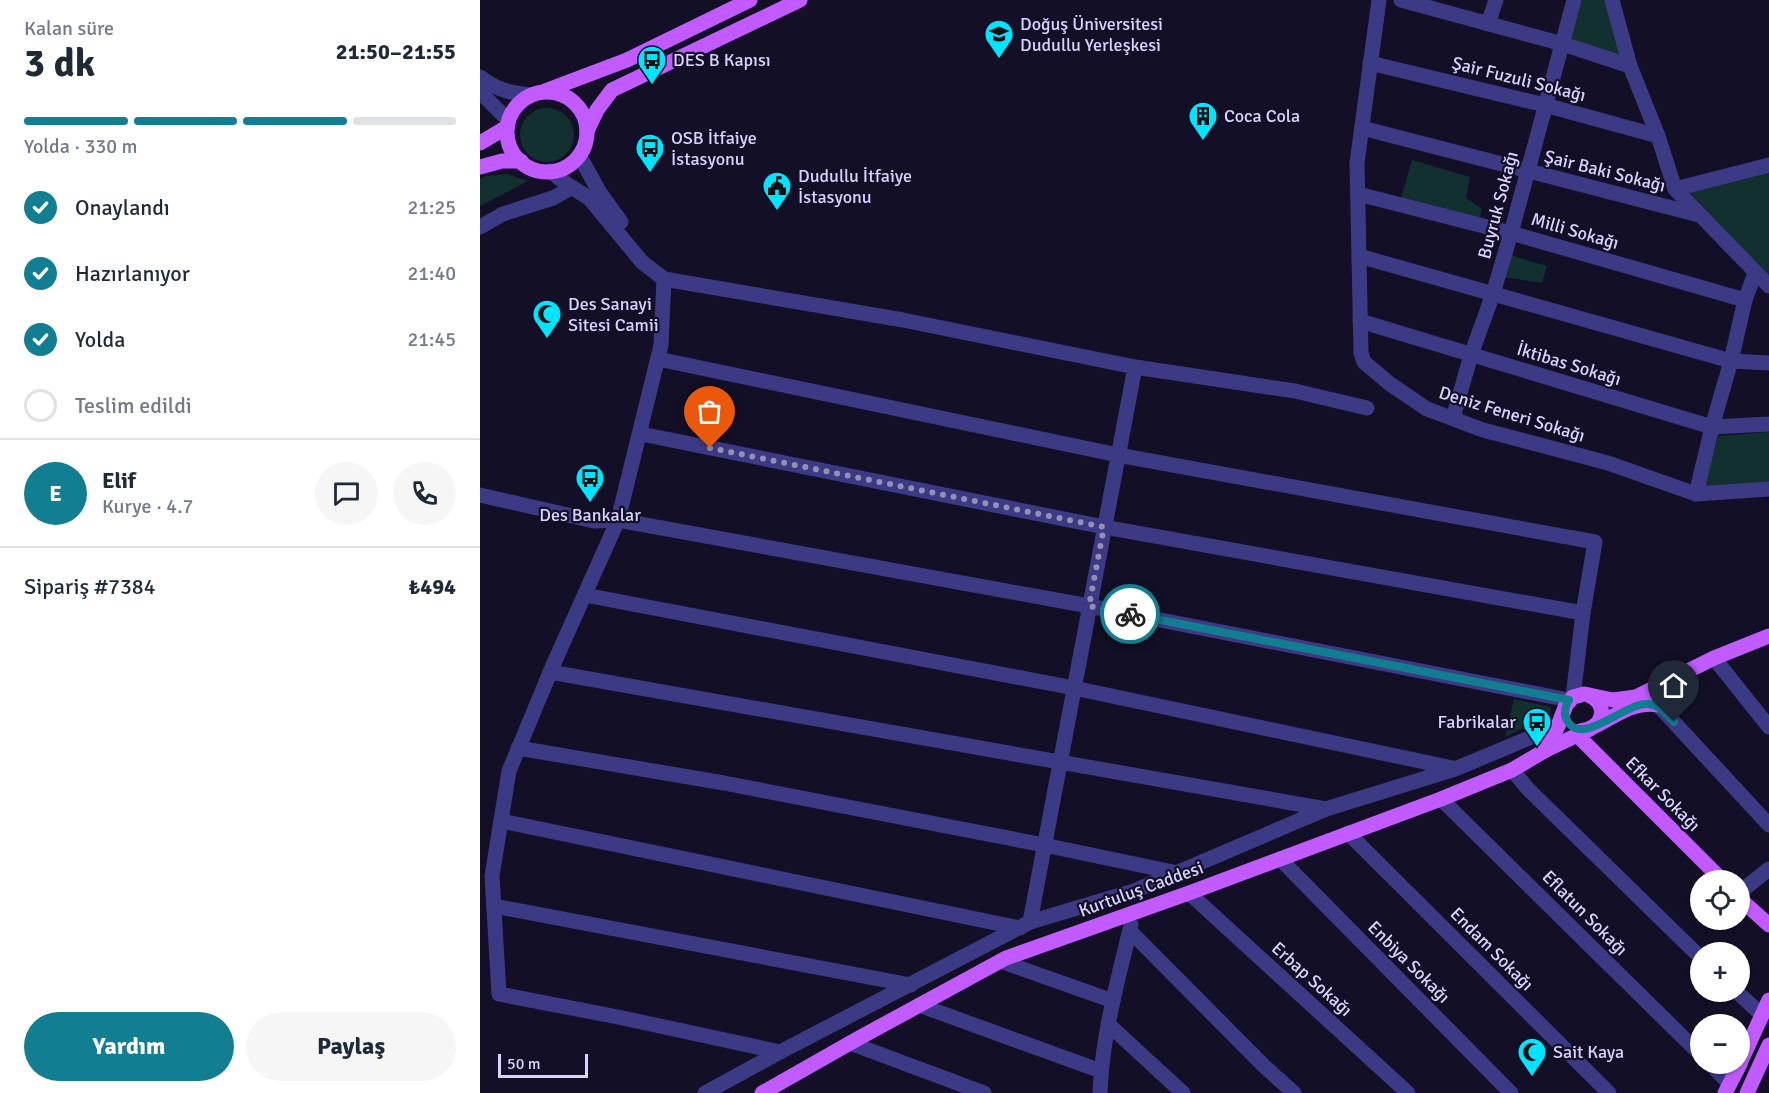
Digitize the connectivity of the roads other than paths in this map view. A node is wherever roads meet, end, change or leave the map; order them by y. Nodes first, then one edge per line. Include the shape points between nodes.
1 (750, 0) edge
2 (800, 0) edge
3 (1379, 0) edge
4 (1401, 0) edge
5 (1496, 0) edge
6 (1574, 0) edge
7 (1612, 0) edge
8 (1432, 4) edge
9 (1488, 24) junction
10 (1563, 44) junction
11 (1370, 63) junction
12 (1630, 66) junction
13 (480, 77) edge
14 (480, 92) edge
15 (537, 93) junction
16 (1545, 105) junction
17 (508, 124) junction
18 (1362, 128) junction
19 (587, 131) junction
20 (1658, 136) junction
21 (480, 143) edge
22 (579, 155) junction
23 (520, 161) junction
24 (1769, 165) edge
25 (480, 167) edge
26 (550, 171) junction
27 (1527, 171) junction
28 (571, 188) junction
29 (1676, 189) junction
30 (1358, 194) junction
31 (1699, 215) junction
32 (480, 227) edge
33 (1511, 233) junction
34 (1359, 256) junction
35 (1755, 273) junction
36 (658, 274) junction
37 (1769, 286) edge
38 (1493, 294) junction
39 (1745, 300) junction
40 (1360, 321) junction
41 (1471, 355) junction
42 (658, 359) junction
43 (1731, 362) junction
44 (1769, 363) edge
45 (1135, 367) junction
46 (1367, 408) dead end
47 (1453, 418) junction
48 (1769, 424) edge
49 (1712, 427) junction
50 (640, 434) junction
51 (1118, 455) junction
52 (480, 488) edge
53 (1769, 489) edge
54 (1696, 494) junction
55 (480, 495) edge
56 (500, 496) junction
57 (618, 520) junction
58 (1104, 527) junction
59 (585, 596) junction
60 (1089, 606) junction
61 (1582, 613) junction
62 (1769, 636) edge
63 (1714, 658) junction
64 (550, 672) junction
65 (1669, 681) junction
66 (1074, 688) junction
67 (1589, 695) junction
68 (1569, 702) junction
69 (1658, 705) junction
70 (1558, 726) junction
71 (1769, 727) edge
72 (1587, 730) junction
73 (518, 748) junction
74 (1546, 750) junction
75 (1060, 761) junction
76 (1455, 769) junction
77 (1512, 770) junction
78 (1441, 799) junction
79 (1326, 809) junction
80 (501, 821) junction
81 (1769, 825) edge
82 (1348, 833) junction
83 (1044, 845) junction
84 (1280, 859) junction
85 (1769, 869) edge
86 (1713, 870) edge
87 (1178, 873) junction
88 (1750, 884) edge
89 (1189, 894) junction
90 (494, 906) junction
91 (1750, 908) edge
92 (1134, 913) junction
93 (1025, 925) junction
94 (1769, 926) edge
95 (1130, 931) junction
96 (1690, 947) edge
97 (1000, 961) junction
98 (911, 985) junction
99 (1769, 1000) edge
100 (1113, 1001) junction
101 (1748, 1002) edge
102 (919, 1005) junction
103 (1762, 1014) junction
104 (1108, 1024) junction
105 (1750, 1041) edge
106 (850, 1043) junction
107 (1690, 1044) edge
108 (1769, 1045) edge
109 (780, 1052) junction
110 (1101, 1071) junction
111 (1718, 1074) edge
112 (1735, 1074) edge
113 (1728, 1088) edge
114 (705, 1093) edge
115 (762, 1093) edge
116 (984, 1093) edge
117 (1100, 1093) edge
118 (1183, 1093) edge
119 (1294, 1093) edge
120 (1408, 1093) edge
121 (1511, 1093) edge
122 (1609, 1093) edge
123 (1747, 1093) edge

1 - 15 main road via 627,60
2 - 19 main road via 612,90
3 - 11 street, Deniz Feneri Sokağı
4 - 8 street
5 - 9 street
6 - 10 street, Buyruk Sokağı
7 - 12 street
8 - 9 street
9 - 10 street
10 - 12 street
10 - 16 street, Buyruk Sokağı
11 - 16 street, Şair Fuzuli Sokağı
11 - 18 street, Deniz Feneri Sokağı
12 - 20 street
13 - 15 street via 493,87 514,94
14 - 17 street
15 - 17 main road via 520,102
15 - 19 main road via 556,93 568,98 585,118
16 - 20 street, Şair Fuzuli Sokağı
16 - 27 street, Buyruk Sokağı
17 - 21 main road
17 - 23 main road via 508,139
18 - 27 street, Şair Baki Sokağı
18 - 30 street, Deniz Feneri Sokağı
19 - 22 main road
20 - 29 street
22 - 26 main road via 570,165
22 - 36 street via 600,193
23 - 25 main road
23 - 26 main road via 532,169
24 - 29 street
26 - 28 street
27 - 31 street, Şair Baki Sokağı
27 - 33 street, Buyruk Sokağı
28 - 32 street
28 - 36 street via 589,198 642,262
29 - 31 street
30 - 33 street, Milli Sokağı
30 - 34 street, Deniz Feneri Sokağı
31 - 35 street
33 - 38 street, Buyruk Sokağı
33 - 39 street, Milli Sokağı
34 - 38 street
34 - 40 street, Deniz Feneri Sokağı
35 - 37 street
35 - 39 street
36 - 42 street via 662,345
36 - 45 street
38 - 41 street, Buyruk Sokağı
38 - 43 street
39 - 43 street
40 - 41 street, İktibas Sokağı
40 - 47 street, Deniz Feneri Sokağı via 1364,362 1427,409
41 - 47 street, Buyruk Sokağı
41 - 49 street, İktibas Sokağı
42 - 50 street
42 - 51 street
43 - 44 street
43 - 49 street
45 - 46 street via 1295,391
45 - 51 street
47 - 54 street, Deniz Feneri Sokağı via 1608,463
48 - 49 street, İktibas Sokağı
49 - 54 street
50 - 57 street
50 - 58 street
51 - 58 street
51 - 61 street via 1595,542
52 - 56 street
53 - 54 street, Deniz Feneri Sokağı
55 - 56 street
56 - 57 street via 594,521
57 - 59 street
57 - 60 street
58 - 60 street
58 - 61 street
59 - 64 street
59 - 66 street
60 - 66 street
60 - 68 street
61 - 68 street
62 - 63 main road
63 - 65 main road
63 - 71 street
64 - 73 street
64 - 75 street
65 - 67 main road via 1625,699
65 - 69 street via 1660,692
66 - 75 street
66 - 76 street
67 - 68 main road via 1578,694
67 - 72 main road via 1598,701 1601,717
68 - 70 main road
68 - 72 main road via 1567,721 1580,731
69 - 72 main road, Kurtuluş Caddesi via 1637,705
69 - 81 street
70 - 74 main road
70 - 76 street
72 - 74 main road, Kurtuluş Caddesi
72 - 86 main road, Efkar Sokağı
73 - 80 street via 509,771
73 - 83 street
74 - 77 main road, Kurtuluş Caddesi
75 - 79 street
75 - 83 street
76 - 79 street
77 - 78 main road, Kurtuluş Caddesi
77 - 96 street
78 - 82 main road, Kurtuluş Caddesi
78 - 107 street, Eflatun Sokağı
79 - 87 street
80 - 90 street via 492,876
80 - 93 street
82 - 84 main road, Kurtuluş Caddesi
82 - 122 street, Endam Sokağı
83 - 87 street
83 - 93 street
84 - 89 main road, Kurtuluş Caddesi
84 - 121 street, Enbiya Sokağı
85 - 88 street
87 - 93 street
89 - 92 main road, Kurtuluş Caddesi
89 - 120 street, Erbap Sokağı
90 - 98 street
90 - 109 street via 500,994
91 - 94 main road
92 - 95 street
92 - 97 main road, Kurtuluş Caddesi
93 - 98 street
95 - 100 street
95 - 119 street
97 - 100 street
97 - 102 main road, Kurtuluş Caddesi
98 - 109 street
99 - 103 main road
100 - 104 street
101 - 103 street
102 - 106 main road, Kurtuluş Caddesi
102 - 110 street
103 - 105 main road
104 - 110 street
104 - 118 street
106 - 115 main road, Kurtuluş Caddesi
106 - 116 street
108 - 123 main road
109 - 114 street
110 - 117 street
111 - 113 street
112 - 113 main road

